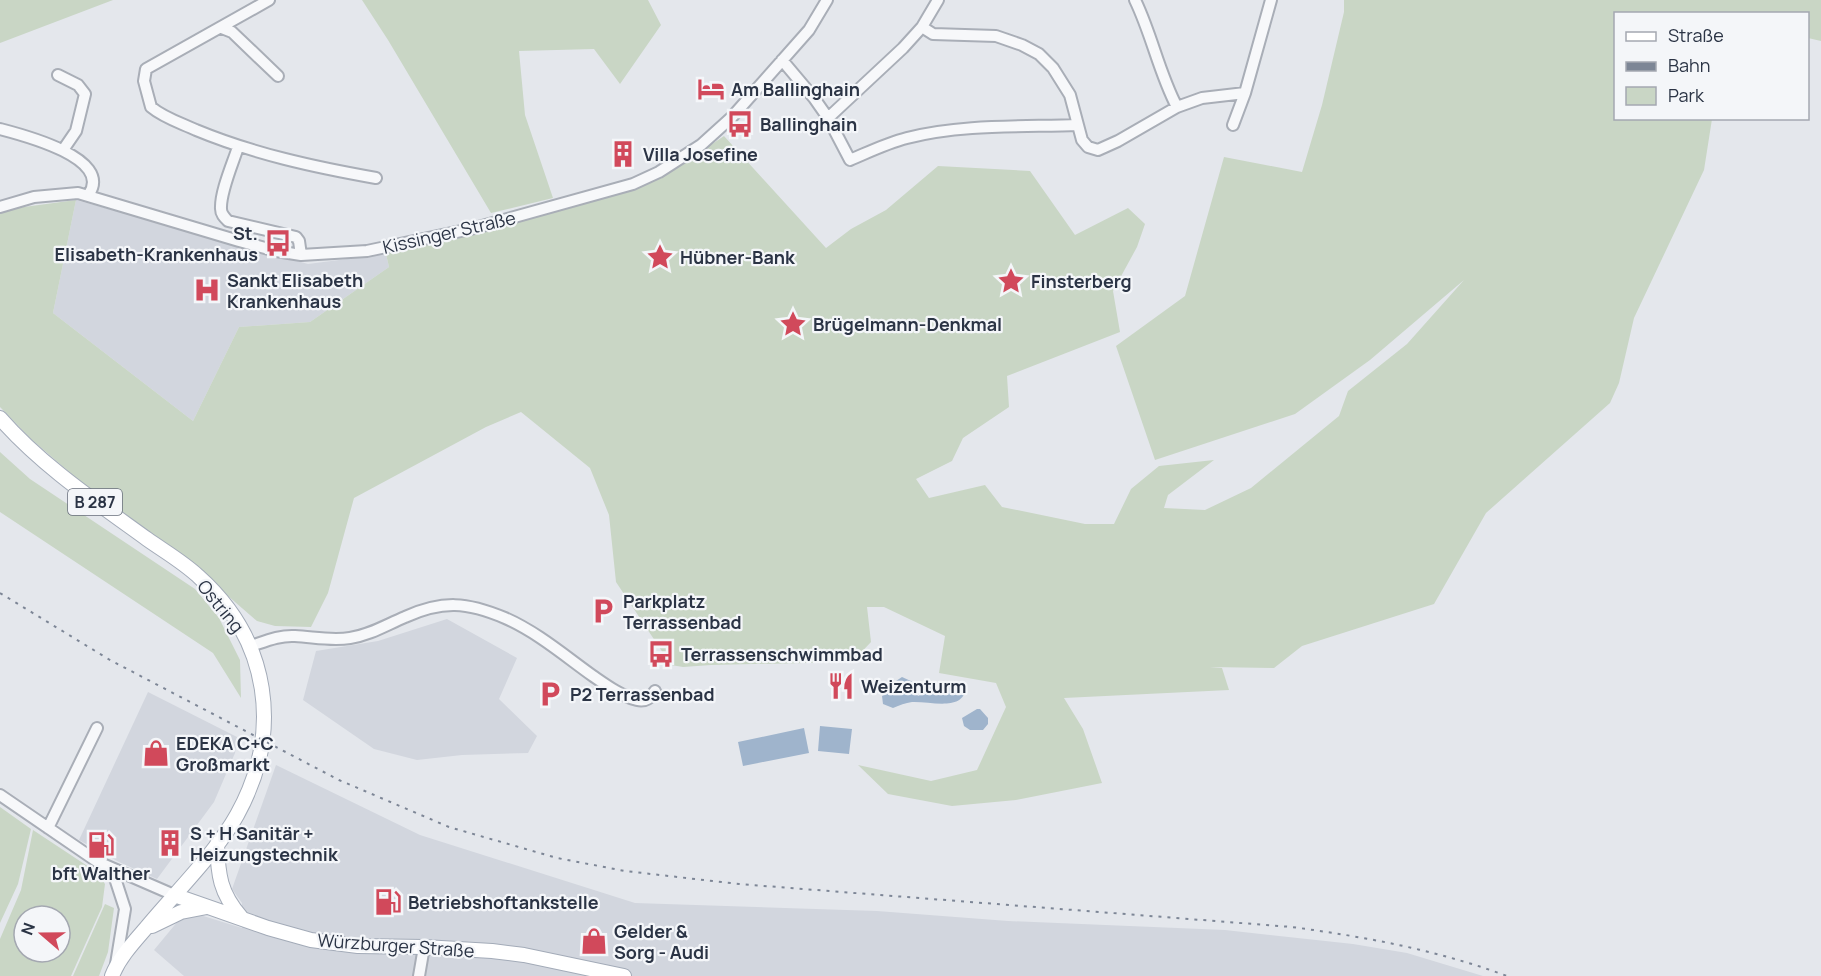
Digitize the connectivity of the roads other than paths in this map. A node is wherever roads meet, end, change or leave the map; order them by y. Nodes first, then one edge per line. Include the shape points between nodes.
1 (269, 0) edge
2 (827, 0) edge
3 (938, 0) edge
4 (1135, 0) edge
5 (1271, 0) edge
6 (922, 27) junction
7 (222, 28) junction
8 (782, 60) junction
9 (58, 75) dead end
10 (278, 76) dead end
11 (1245, 93) junction
12 (1177, 107) junction
13 (828, 118) junction
14 (1078, 125) junction
15 (1233, 125) dead end
16 (0, 129) edge
17 (238, 147) junction
18 (63, 150) junction
19 (376, 178) dead end
20 (89, 195) junction
21 (0, 207) edge
22 (301, 255) junction
23 (0, 418) edge
24 (251, 646) junction
25 (656, 691) dead end
26 (97, 728) dead end
27 (0, 795) edge
28 (48, 828) junction
29 (217, 844) junction
30 (112, 868) junction
31 (174, 895) junction
32 (209, 906) junction
33 (242, 918) junction
34 (145, 929) junction
35 (424, 947) junction
36 (114, 972) edge
37 (419, 976) edge
38 (624, 976) edge

1 - 7 street
2 - 8 street, Kissinger Straße via 809,30
3 - 6 street
4 - 12 street
5 - 11 street
6 - 13 street
6 - 14 street via 933,34 996,36 1039,54 1070,95
7 - 10 street via 232,32
7 - 17 street via 146,69 144,81 156,112
8 - 13 street
8 - 22 street, Kissinger Straße via 715,134 659,172 633,184 475,228 388,247
9 - 18 street via 78,85 85,94 75,131
11 - 12 street via 1202,98
11 - 15 street
12 - 14 street via 1098,150 1082,140
13 - 14 street via 850,160 909,137 960,129
16 - 18 street
17 - 19 street
17 - 22 street via 223,196 223,216 228,221 296,237
18 - 20 street via 89,168 93,177
20 - 21 street, Kissinger Straße via 34,197
20 - 22 street, Kissinger Straße via 239,241
23 - 24 main road, Ostring / B 287 via 88,497 198,576 230,611
24 - 25 street via 294,636 349,638 443,604 453,604 488,612 521,627 627,696 645,700
24 - 29 main road, Ostring / B 287 via 264,704 259,756 253,782
26 - 28 street
27 - 28 street
28 - 30 street
29 - 31 main road, Ostring / B 287
29 - 33 main road via 222,890
30 - 31 street
30 - 36 street via 125,909
31 - 32 main road, Würzburger Straße
31 - 34 main road, Ostring
32 - 33 main road, Würzburger Straße
32 - 34 main road via 181,912
33 - 35 main road, Würzburger Straße via 311,940 358,946
34 - 36 main road, Ostring
35 - 37 street
35 - 38 main road, Würzburger Straße via 524,955

